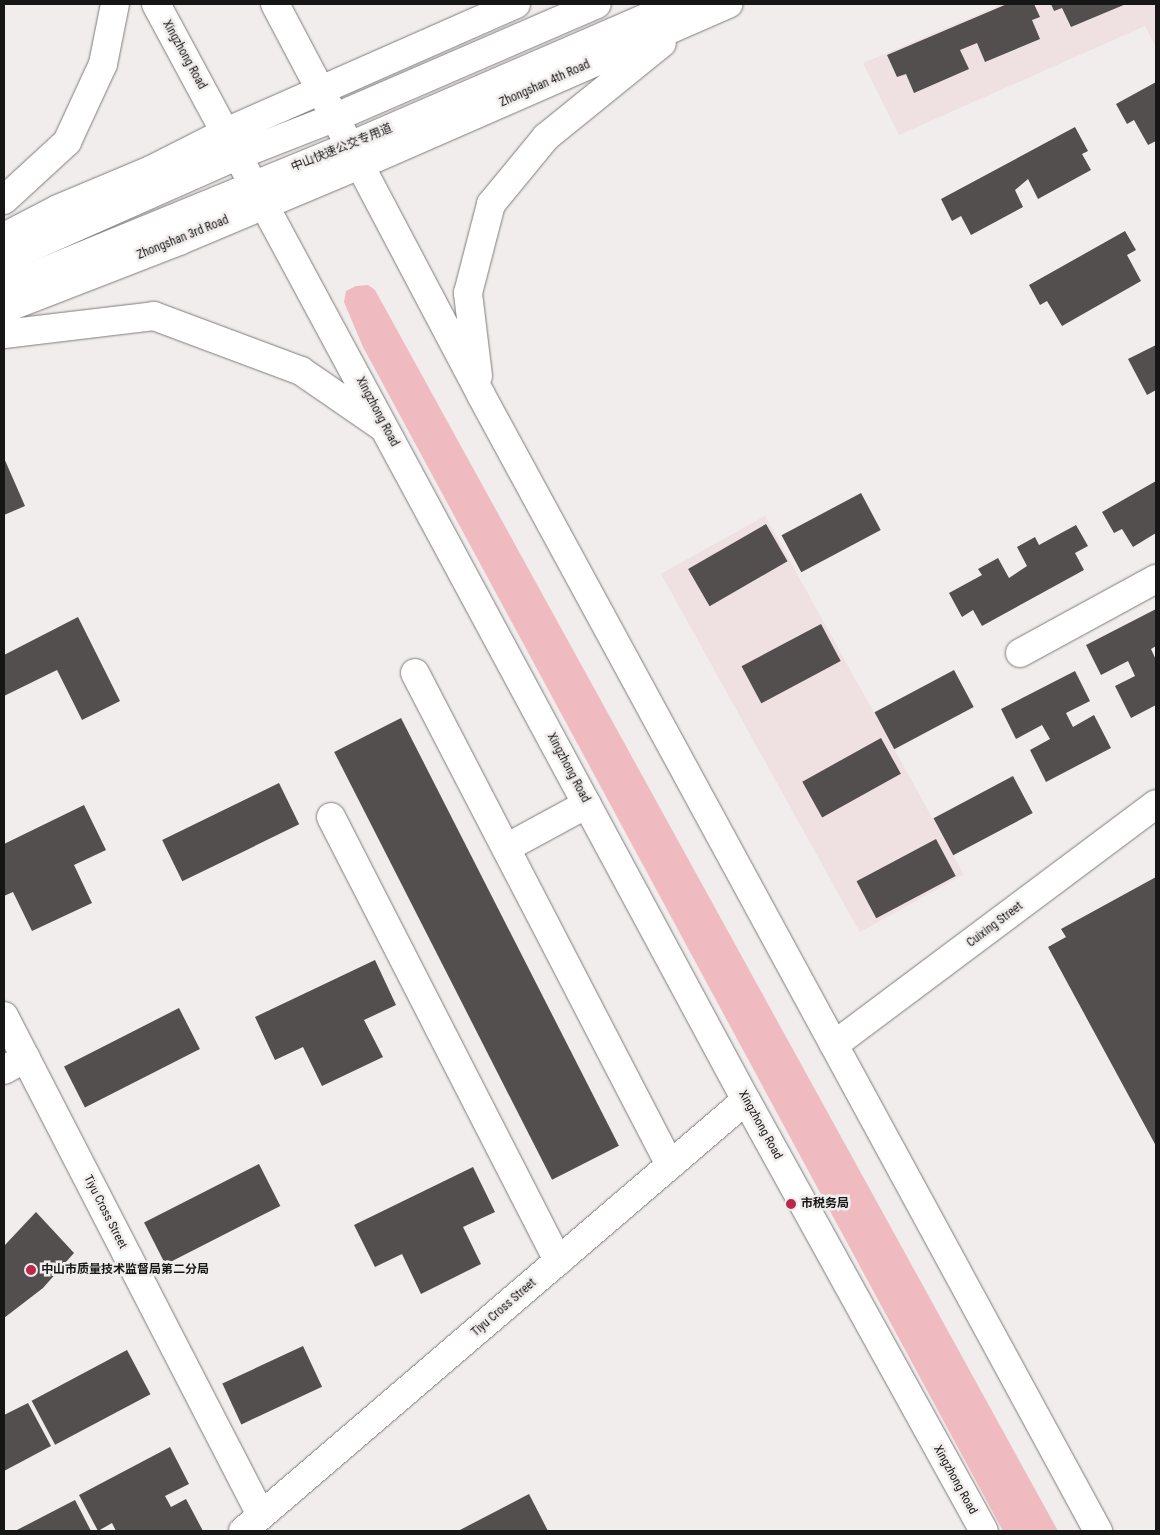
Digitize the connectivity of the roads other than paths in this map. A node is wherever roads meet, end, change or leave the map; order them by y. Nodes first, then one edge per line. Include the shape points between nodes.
1 (115, 4) edge
2 (156, 4) edge
3 (275, 4) edge
4 (516, 4) edge
5 (597, 4) edge
6 (729, 4) edge
7 (683, 13) edge
8 (322, 90) junction
9 (336, 117) junction
10 (233, 143) junction
11 (357, 155) junction
12 (261, 194) junction
13 (4, 200) edge
14 (4, 237) edge
15 (4, 259) edge
16 (4, 288) edge
17 (4, 309) edge
18 (4, 334) edge
19 (480, 395) junction
20 (386, 430) junction
21 (1156, 579) edge
22 (1020, 652) dead end
23 (415, 673) dead end
24 (587, 804) junction
25 (1156, 804) edge
26 (331, 817) dead end
27 (506, 848) junction
28 (4, 1016) edge
29 (834, 1045) junction
30 (15, 1064) edge
31 (746, 1100) junction
32 (670, 1165) junction
33 (558, 1261) junction
34 (252, 1523) edge
35 (984, 1531) edge
36 (1098, 1531) edge

1 - 13 main road via 103,64 67,142
2 - 10 main road, Xingzhong Road
3 - 8 main road
4 - 8 main road
5 - 9 main road
6 - 7 main road, Zhongshan 4th Road
7 - 11 main road, Zhongshan 4th Road
7 - 19 main road via 546,137 490,204 468,293
8 - 9 main road
8 - 10 main road
9 - 10 main road
9 - 11 main road
10 - 12 main road, Xingzhong Road
10 - 14 main road via 151,170 58,209
10 - 15 main road
11 - 12 main road, Zhongshan 3rd Road
11 - 19 main road
12 - 16 main road
12 - 17 main road, Zhongshan 3rd Road
12 - 20 main road, Xingzhong Road
18 - 20 main road via 154,316 301,371
19 - 29 main road
20 - 24 main road, Xingzhong Road
21 - 22 main road
23 - 27 main road
24 - 27 main road
24 - 31 main road, Xingzhong Road
25 - 29 main road, Cuixing Street
26 - 33 main road
27 - 32 main road
28 - 30 main road, Tiyu Cross Street
29 - 36 main road
30 - 34 main road, Tiyu Cross Street
31 - 32 main road, Tiyu Cross Street
31 - 35 main road, Xingzhong Road
32 - 33 main road, Tiyu Cross Street
33 - 34 main road, Tiyu Cross Street

